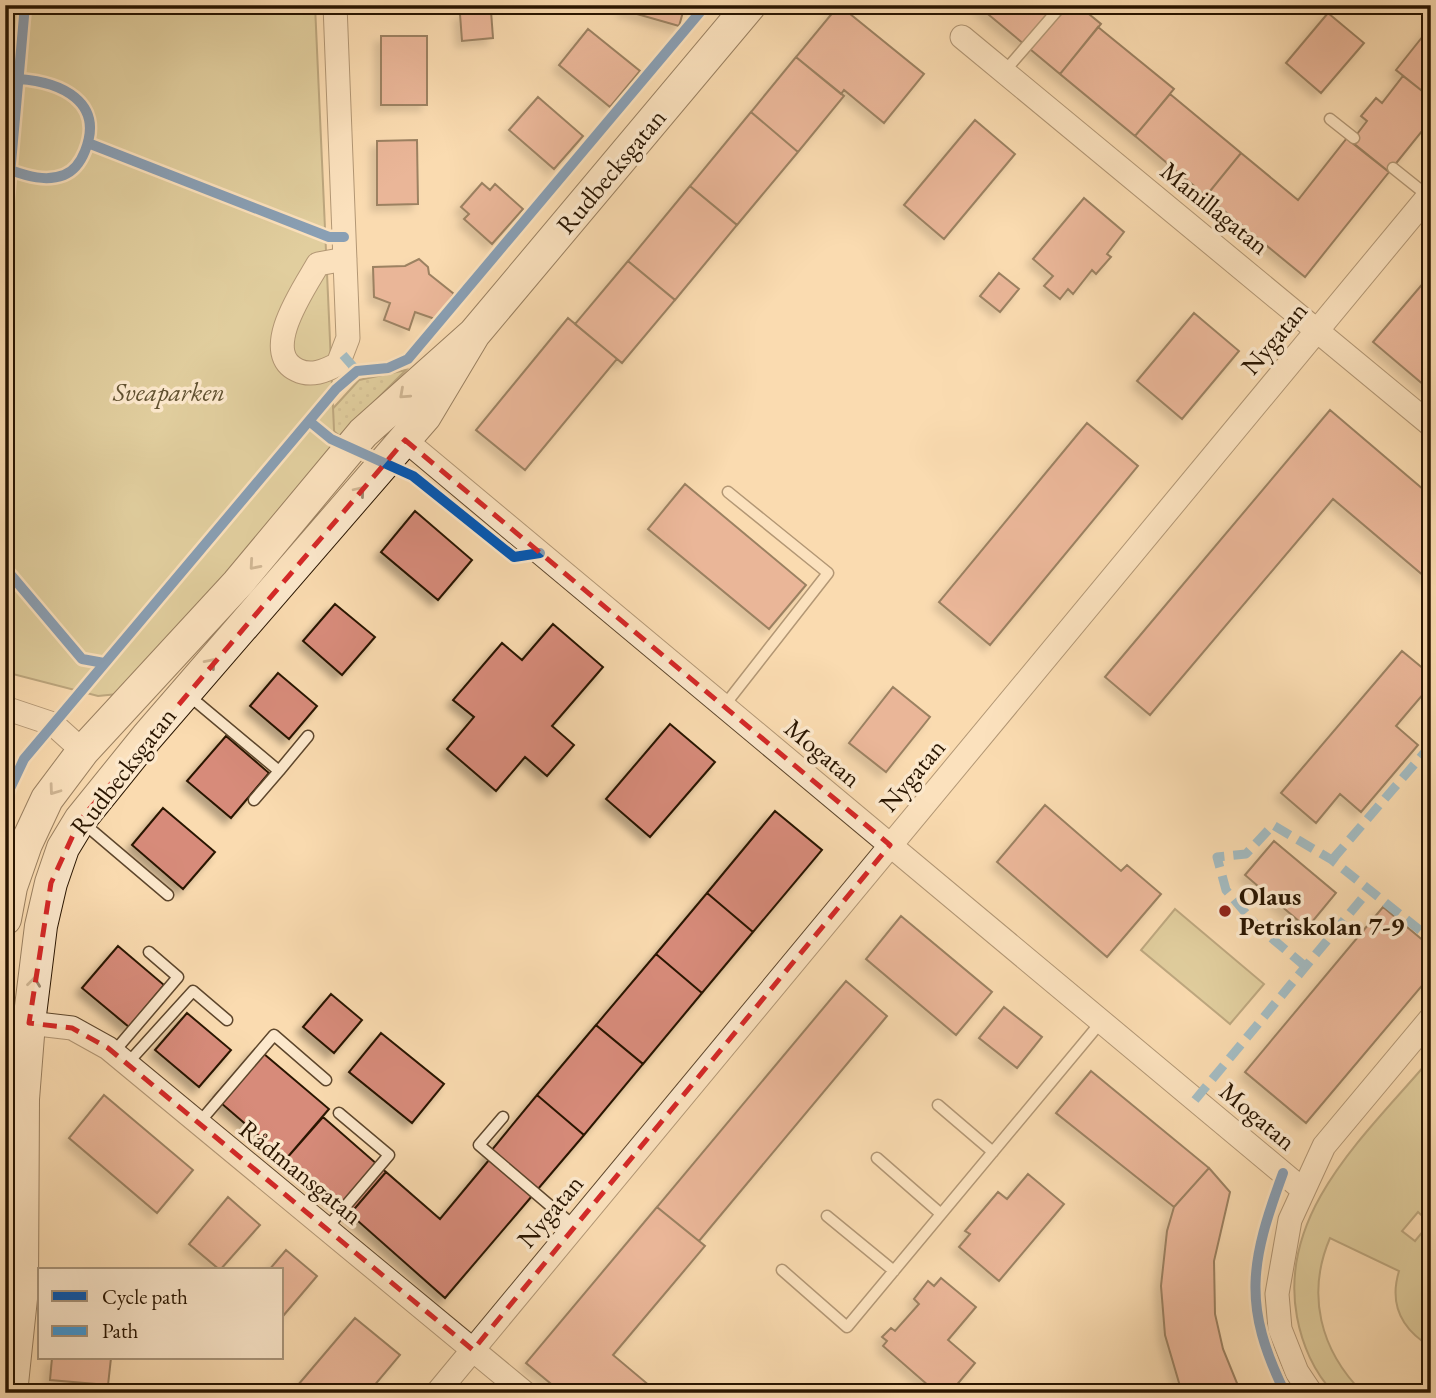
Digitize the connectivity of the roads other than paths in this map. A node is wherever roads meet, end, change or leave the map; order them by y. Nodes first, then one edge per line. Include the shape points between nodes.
1 (335, 5) edge
2 (1062, 5) edge
3 (751, 6) edge
4 (962, 37) dead end
5 (1004, 72) junction
6 (1330, 119) dead end
7 (1354, 138) dead end
8 (1393, 168) dead end
9 (1428, 199) edge
10 (345, 259) junction
11 (1318, 329) junction
12 (474, 334) junction
13 (1431, 425) edge
14 (405, 440) junction
15 (728, 492) dead end
16 (185, 693) junction
17 (724, 706) junction
18 (5, 708) edge
19 (308, 736) dead end
20 (83, 751) junction
21 (279, 771) junction
22 (254, 800) dead end
23 (80, 820) junction
24 (890, 845) junction
25 (168, 895) dead end
26 (5, 919) edge
27 (149, 952) dead end
28 (1431, 1018) edge
29 (227, 1020) dead end
30 (1101, 1022) junction
31 (29, 1023) junction
32 (120, 1059) junction
33 (326, 1080) dead end
34 (23, 1098) junction
35 (938, 1105) dead end
36 (339, 1113) dead end
37 (503, 1116) dead end
38 (198, 1124) junction
39 (993, 1152) junction
40 (877, 1158) dead end
41 (5, 1176) edge
42 (1302, 1189) junction
43 (942, 1214) junction
44 (827, 1216) dead end
45 (574, 1227) junction
46 (326, 1229) junction
47 (782, 1270) dead end
48 (894, 1272) junction
49 (473, 1350) junction
50 (11, 1393) edge
51 (437, 1393) edge
52 (524, 1393) edge
53 (1311, 1393) edge

1 - 10 street
2 - 5 lane
3 - 12 main road, Rudbecksgatan
4 - 5 street, Manillagatan
5 - 11 street, Manillagatan
6 - 7 lane
8 - 9 lane
9 - 11 street, Nygatan
10 - 10 street via 318,264 288,319 282,345 290,366 299,372 324,371 338,364 343,355 348,338
11 - 13 street, Manillagatan
11 - 24 street, Nygatan
12 - 14 main road, Rudbecksgatan via 425,416
12 -> 20 main road, Rudbecksgatan via 363,433 238,583
16 -> 14 main road, Rudbecksgatan
14 - 17 street, Mogatan
15 - 17 lane via 828,573
16 - 21 lane
16 - 23 main road, Rudbecksgatan
17 - 24 street, Mogatan
18 - 20 street via 53,724
19 - 21 lane
20 -> 26 main road, Rudbecksgatan via 47,799 26,844 10,887
21 - 22 lane
23 - 25 lane
31 -> 23 main road, Rudbecksgatan via 51,884 63,848
24 - 30 street, Mogatan
24 - 45 street, Nygatan
27 - 32 lane via 178,977
28 - 42 street via 1324,1146
29 - 32 lane via 192,990
30 - 39 lane
30 - 42 street, Mogatan
31 - 32 street, Rådmansgatan via 72,1028
31 - 34 main road, Rudbecksgatan
32 - 38 street, Rådmansgatan
33 - 38 lane via 274,1035
34 - 41 lane
34 - 50 main road, Rudbecksgatan via 22,1289
35 - 39 lane
36 - 46 lane via 389,1155
37 - 45 lane via 479,1145
38 - 46 street, Rådmansgatan
39 - 43 lane
40 - 43 lane
42 - 53 street via 1290,1220 1277,1294 1280,1329
43 - 48 lane
44 - 48 lane
45 - 49 street, Nygatan
46 - 49 street, Rådmansgatan
47 - 48 lane via 848,1327
49 - 51 street, Nygatan
49 - 52 street, Rådmansgatan

